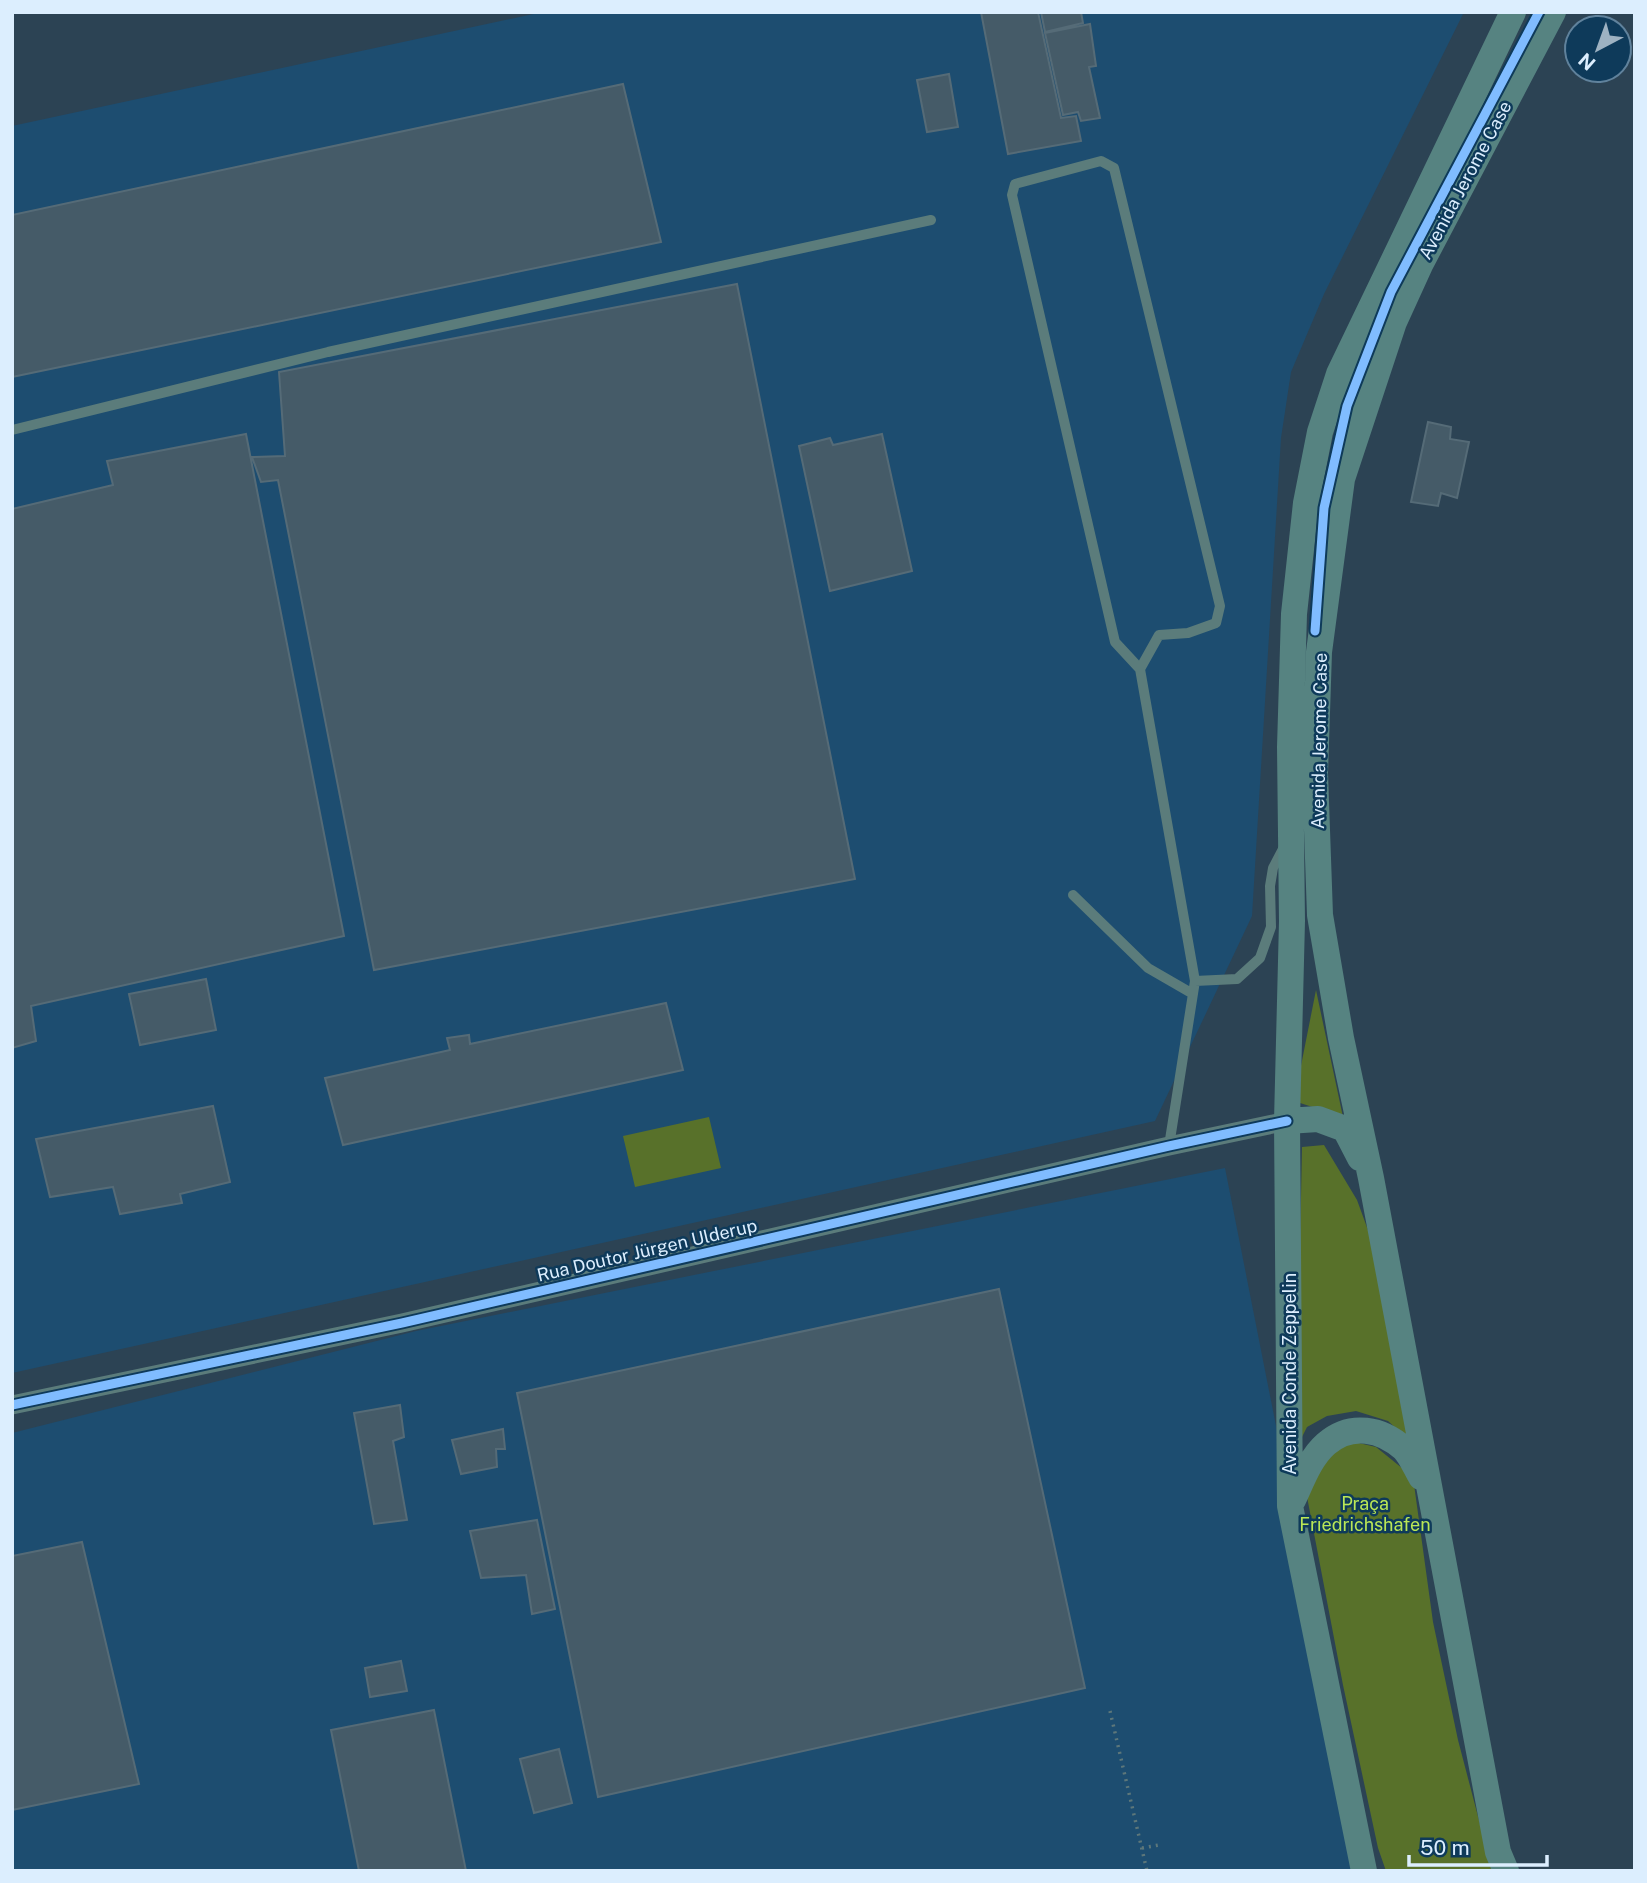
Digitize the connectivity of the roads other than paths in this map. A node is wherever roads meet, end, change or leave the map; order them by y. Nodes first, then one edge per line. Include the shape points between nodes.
1 (1513, 12) edge
2 (1553, 12) edge
3 (931, 220) dead end
4 (12, 430) edge
5 (1140, 669) junction
6 (1290, 834) junction
7 (1073, 895) dead end
8 (1195, 981) junction
9 (1193, 994) junction
10 (1287, 1121) junction
11 (1169, 1146) junction
12 (1371, 1178) junction
13 (12, 1405) edge
14 (1427, 1488) junction
15 (1290, 1506) junction
16 (1364, 1871) edge
17 (1506, 1871) edge

1 - 6 main road, Avenida Jerome Case via 1339,374 1320,432 1306,503 1294,614
2 - 12 main road, Avenida Jerome Case via 1394,322 1342,479 1319,652 1315,773 1320,915
3 - 4 lane via 328,352
5 - 5 lane via 1159,635 1188,633 1216,623 1220,606 1114,169 1101,161 1015,184 1012,195 1115,642
5 - 8 lane
6 - 8 lane via 1273,867 1271,927 1260,958 1237,979
6 - 10 main road, Avenida Jerome Case
7 - 9 lane via 1148,968
8 - 9 lane
9 - 11 lane
10 - 11 street, Rua Doutor Jürgen Ulderup
10 - 12 main road via 1318,1119 1345,1129
10 - 15 main road, Avenida Conde Zeppelin
11 - 13 street, Rua Doutor Jürgen Ulderup via 402,1323
12 - 14 main road
14 - 15 main road via 1405,1450 1374,1430 1349,1430 1326,1444 1307,1469
14 - 17 main road via 1498,1852
15 - 16 main road, Avenida Conde Zeppelin

